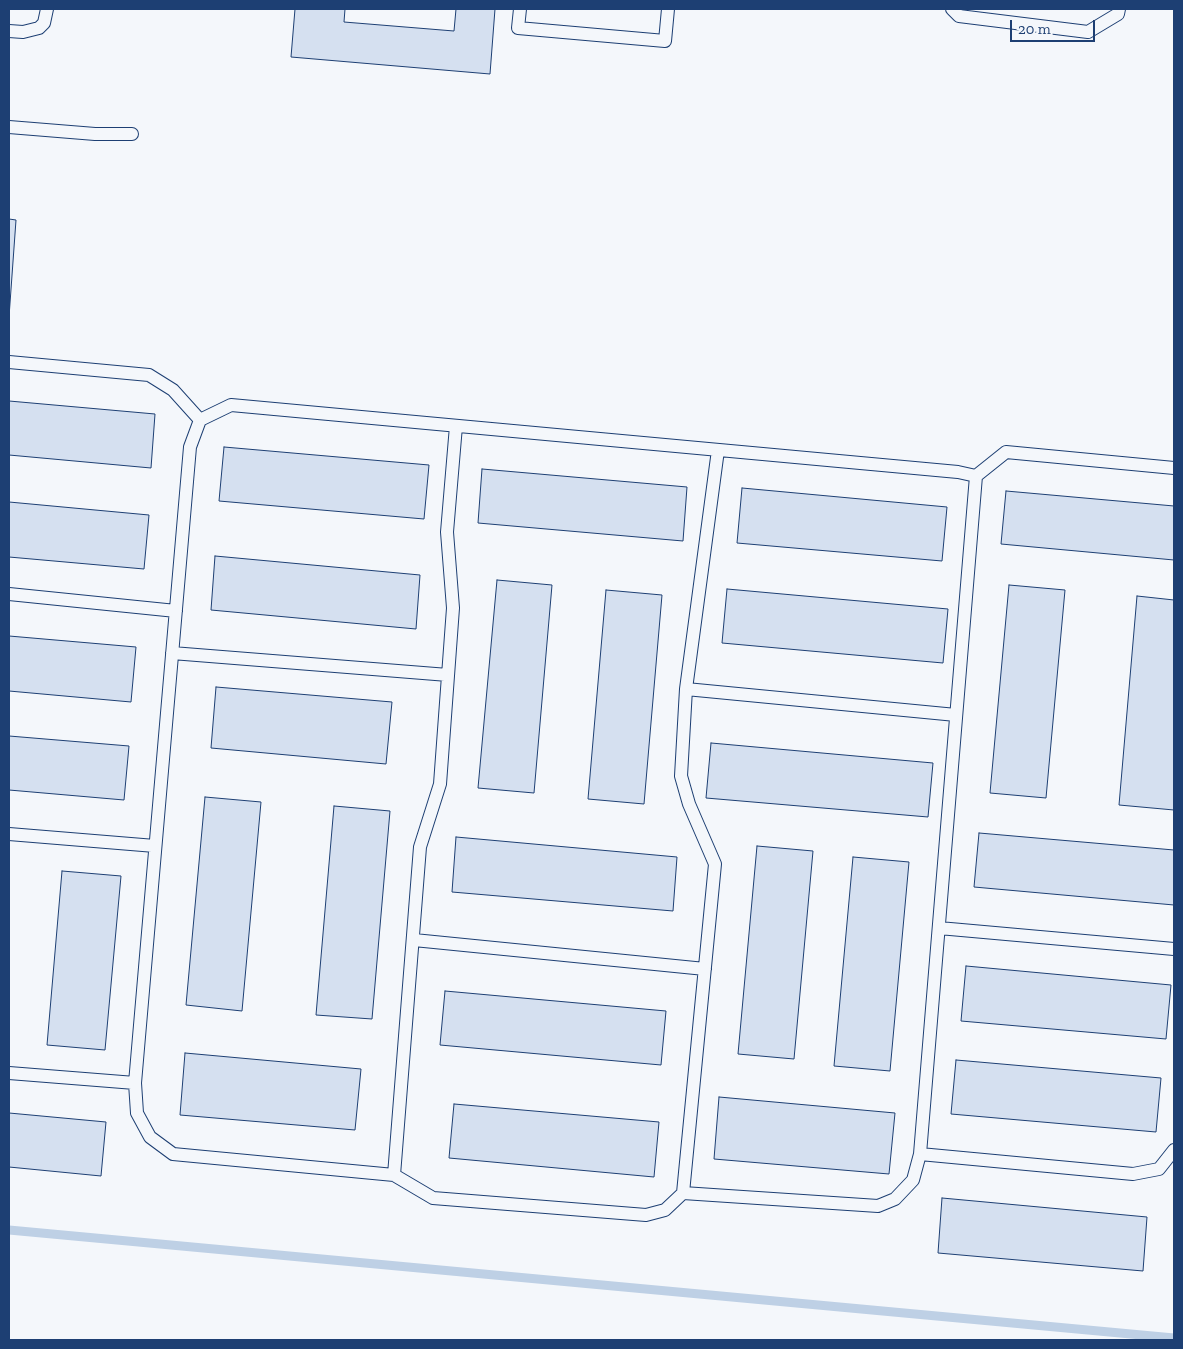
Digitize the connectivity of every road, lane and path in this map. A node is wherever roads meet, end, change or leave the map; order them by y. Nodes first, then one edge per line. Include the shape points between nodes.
1 (47, 9) edge
2 (520, 9) edge
3 (668, 9) edge
4 (952, 9) edge
5 (1118, 9) edge
6 (9, 31) edge
7 (9, 127) edge
8 (132, 134) dead end
9 (9, 362) edge
10 (200, 420) junction
11 (456, 426) junction
12 (718, 450) junction
13 (1174, 468) edge
14 (976, 476) junction
15 (9, 594) edge
16 (176, 611) junction
17 (172, 653) junction
18 (448, 675) junction
19 (686, 689) junction
20 (956, 715) junction
21 (9, 834) edge
22 (156, 846) junction
23 (938, 928) junction
24 (414, 940) junction
25 (1174, 949) edge
26 (705, 969) junction
27 (9, 1073) edge
28 (135, 1083) junction
29 (1174, 1150) edge
30 (920, 1154) junction
31 (394, 1175) junction
32 (683, 1193) junction

1 - 6 lane via 44,23 39,28
2 - 3 lane via 518,28 665,41
4 - 5 lane via 958,16 1088,32 1118,14
7 - 8 lane
9 - 10 lane via 149,375 173,390
10 - 11 lane via 230,405
10 - 16 lane via 190,448
11 - 12 lane
11 - 18 lane via 447,532 453,608
12 - 14 lane
12 - 19 lane
13 - 14 lane via 1006,452
14 - 20 lane
15 - 16 lane
16 - 17 lane
17 - 18 lane
17 - 22 lane
18 - 24 lane via 440,784 420,847
19 - 20 lane
19 - 26 lane via 681,776 689,804 715,864
20 - 23 lane
21 - 22 lane
22 - 28 lane
23 - 25 lane
23 - 30 lane
24 - 26 lane
24 - 31 lane
26 - 32 lane
27 - 28 lane
28 - 31 lane via 137,1113 150,1138 173,1154
29 - 30 lane via 1159,1169 1133,1174
30 - 32 lane via 913,1180 895,1198 878,1206
31 - 32 lane via 433,1198 646,1215 664,1210

